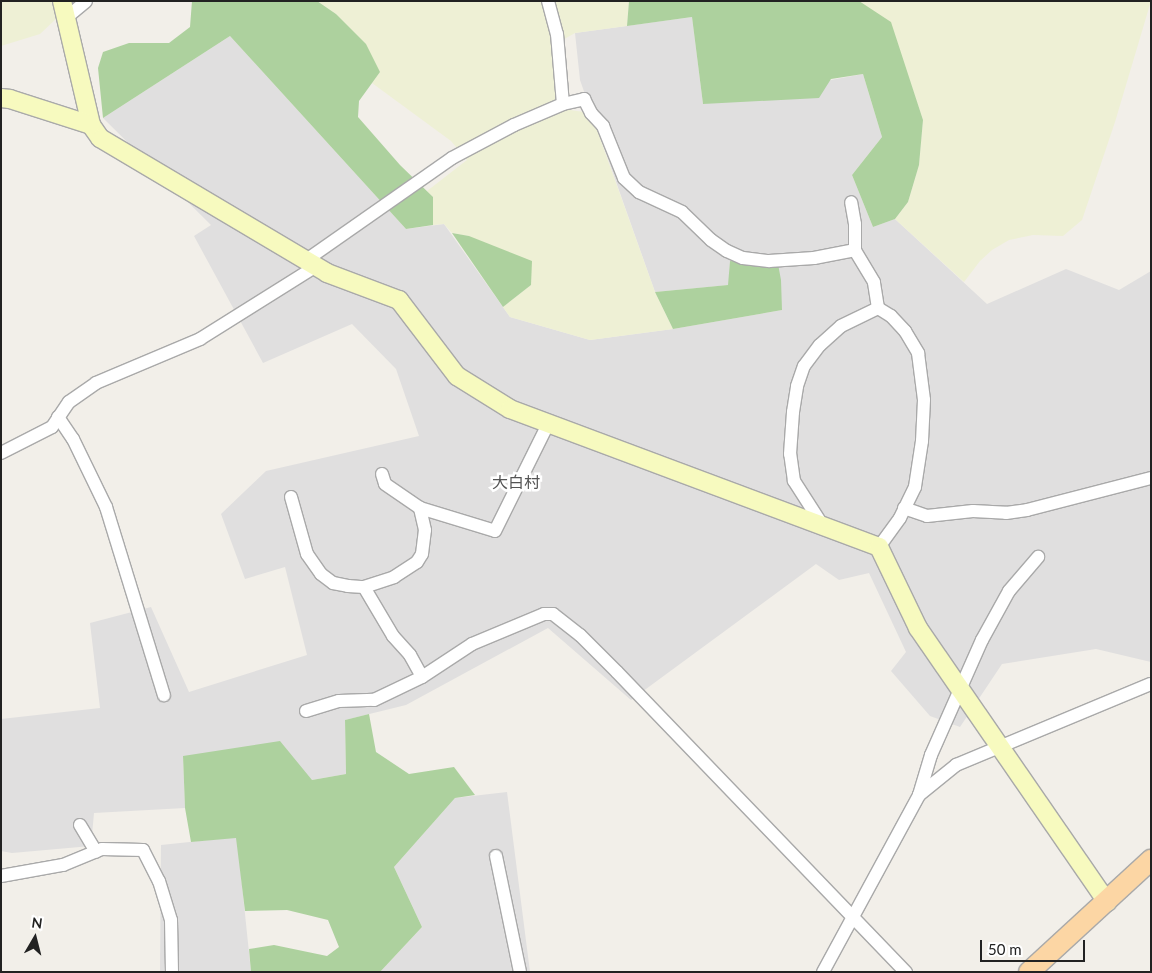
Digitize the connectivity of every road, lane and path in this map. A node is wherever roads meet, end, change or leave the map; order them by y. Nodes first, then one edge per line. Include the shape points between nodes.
1 (86, 1) edge
2 (548, 1) edge
3 (64, 10) edge
4 (1, 98) edge
5 (563, 104) junction
6 (91, 125) junction
7 (852, 202) dead end
8 (855, 250) junction
9 (310, 264) junction
10 (878, 308) junction
11 (58, 417) junction
12 (548, 424) junction
13 (1, 453) edge
14 (382, 474) dead end
15 (1151, 478) edge
16 (291, 497) dead end
17 (420, 508) junction
18 (904, 508) junction
19 (824, 528) junction
20 (879, 547) junction
21 (1038, 557) dead end
22 (364, 587) junction
23 (422, 677) junction
24 (1151, 684) edge
25 (961, 690) junction
26 (164, 695) dead end
27 (306, 711) dead end
28 (1001, 748) junction
29 (919, 795) junction
30 (80, 825) dead end
31 (96, 852) junction
32 (496, 856) dead end
33 (1151, 860) edge
34 (1, 876) edge
35 (1107, 902) junction
36 (855, 917) junction
37 (172, 972) edge
38 (520, 972) edge
39 (823, 972) edge
40 (906, 972) edge
41 (1029, 972) edge

1 - 3 street
2 - 5 street via 557,34
3 - 6 street
4 - 6 street
5 - 8 street via 584,99 602,126 624,178 639,192 682,212 727,251 743,258 769,261 814,258
5 - 9 street via 514,124 452,158
6 - 9 street via 100,138
7 - 8 street
8 - 10 street via 874,282
9 - 11 street via 200,339 96,383 69,402
9 - 12 street via 400,300 458,376 510,409
10 - 18 street via 905,331 918,353 922,374 922,441 915,487
10 - 19 street via 841,326 820,345 804,366 797,386 790,454 794,481
11 - 13 street via 52,427
11 - 26 street via 73,439 106,507
12 - 17 street via 496,531
12 - 19 street
14 - 17 street via 385,484
15 - 18 street via 1006,513 973,511 927,516
16 - 22 street via 307,554 321,574 333,583
17 - 22 street via 425,530 422,554 417,562 394,577
18 - 20 street
19 - 20 street
20 - 25 street via 918,628
21 - 25 street via 1009,591 982,640
22 - 23 street
23 - 27 street via 374,700 340,701
23 - 36 street via 472,644 544,614 553,614 580,634
24 - 28 street
25 - 28 street
25 - 29 street via 931,754
28 - 29 street via 956,765
28 - 35 street
29 - 36 street
30 - 31 street
31 - 34 street via 63,865
31 - 37 street via 102,849 143,850 159,881 171,920
32 - 38 street
33 - 35 main road
35 - 41 main road
36 - 39 street
36 - 40 street

